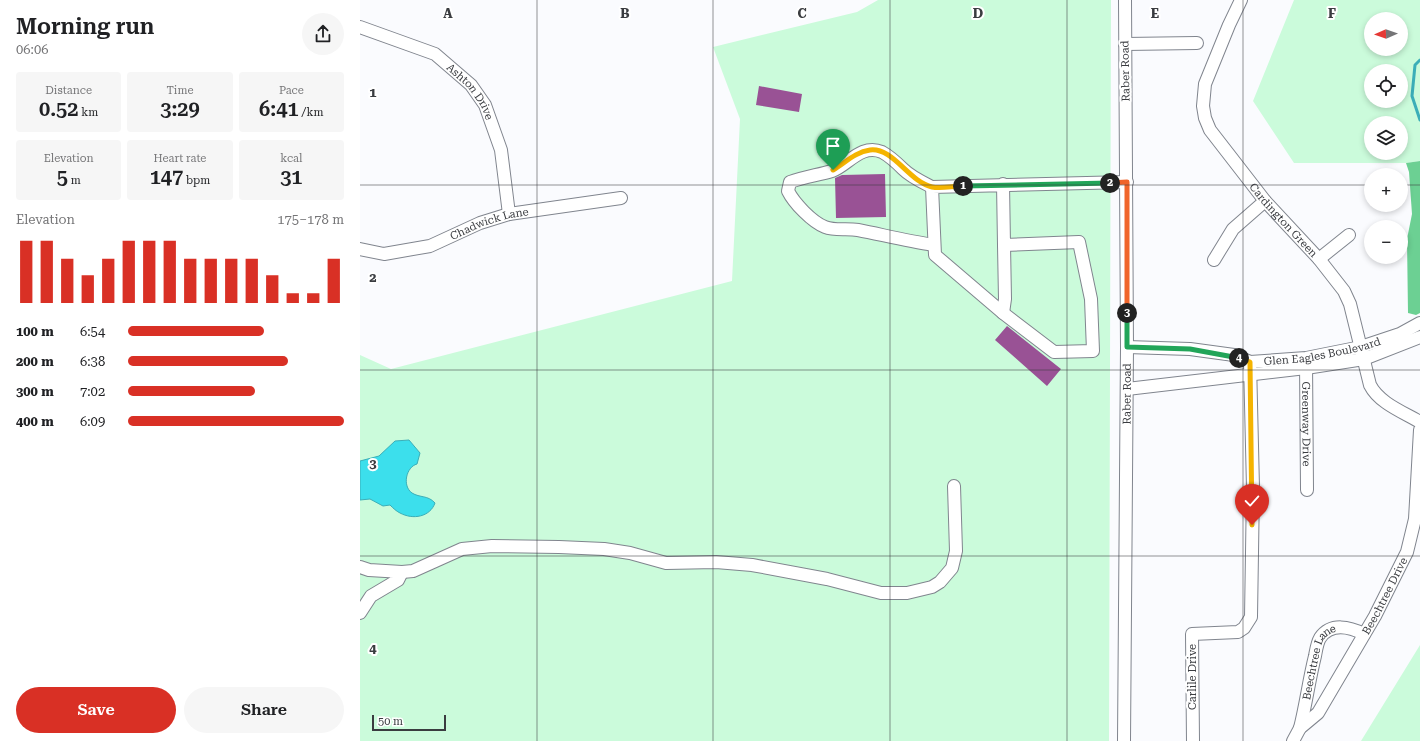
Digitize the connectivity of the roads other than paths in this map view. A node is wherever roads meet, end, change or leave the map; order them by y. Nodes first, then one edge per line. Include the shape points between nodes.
1 (1125, 0) edge
2 (1241, 0) edge
3 (360, 27) edge
4 (1197, 43) dead end
5 (1125, 44) junction
6 (1127, 182) junction
7 (1003, 184) junction
8 (932, 187) junction
9 (622, 198) dead end
10 (1265, 201) junction
11 (509, 214) junction
12 (1349, 235) dead end
13 (933, 245) junction
14 (1004, 245) junction
15 (360, 249) edge
16 (1319, 259) junction
17 (1214, 260) dead end
18 (1003, 313) junction
19 (1420, 323) edge
20 (1420, 337) edge
21 (1127, 347) junction
22 (1363, 353) junction
23 (1250, 362) junction
24 (1306, 363) junction
25 (1249, 375) junction
26 (1127, 389) junction
27 (1420, 422) edge
28 (1420, 430) edge
29 (954, 486) dead end
30 (1307, 490) dead end
31 (360, 567) edge
32 (402, 572) junction
33 (360, 612) edge
34 (1364, 634) junction
35 (1300, 728) junction
36 (1124, 741) edge
37 (1193, 741) edge
38 (1293, 741) edge

1 - 5 street, Raber Road
2 - 10 street, Cardington Green via 1212,64 1205,84 1203,106 1210,130
3 - 11 street, Ashton Drive via 435,54 471,85 485,105 501,150
4 - 5 street
5 - 6 street, Raber Road
6 - 7 street
6 - 21 street, Raber Road
7 - 8 street
7 - 14 street
8 - 13 street
8 - 13 street via 903,170 894,159 871,150 850,158 833,170 790,182 788,191 795,204 832,229 858,230
9 - 11 street, Chadwick Lane
10 - 16 street, Cardington Green
10 - 17 street via 1233,229
11 - 15 street, Chadwick Lane via 480,223 430,246 384,254
12 - 16 street
13 - 18 street via 935,255
14 - 18 street
14 - 18 street via 1079,242 1091,299 1093,351 1054,352
16 - 22 street, Cardington Green via 1344,291
19 - 22 street, Glen Eagles Boulevard
20 - 22 street, Glen Eagles Boulevard
21 - 23 street, Glen Eagles Boulevard via 1190,349 1234,356
21 - 26 street, Raber Road
22 - 24 street, Glen Eagles Boulevard
22 - 27 street, Cardington Green via 1373,392
23 - 24 street, Glen Eagles Boulevard
23 - 25 street
24 - 25 street, Glen Eagles Boulevard
24 - 30 street, Greenway Drive
25 - 26 street, Glen Eagles Boulevard
25 - 37 street, Carlile Drive via 1252,470 1251,616 1244,628 1238,632 1192,634
26 - 36 street, Raber Road
28 - 34 street, Beechtree Drive via 1412,535 1376,616
29 - 32 street via 956,551 952,568 932,587 907,593 881,593 827,579 752,565 716,562 666,563 630,552 559,547 492,546 462,549 421,568
31 - 32 street
32 - 33 street via 398,580 371,596
34 - 35 street, Beechtree Drive via 1318,713
34 - 35 street, Beechtree Lane via 1341,627 1332,629 1319,639
35 - 38 street, Beechtree Drive

